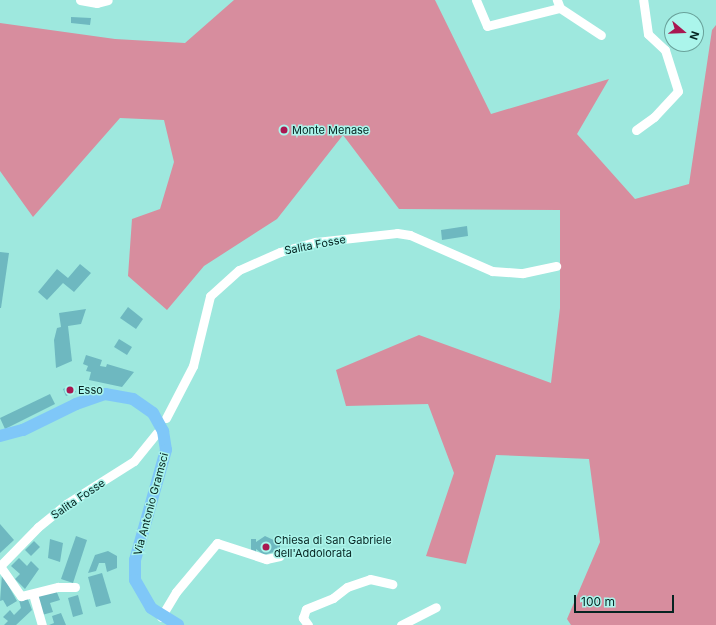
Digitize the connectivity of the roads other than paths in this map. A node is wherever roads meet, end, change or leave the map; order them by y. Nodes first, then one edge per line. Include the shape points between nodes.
1 (80, 0) edge
2 (108, 0) edge
3 (476, 0) edge
4 (643, 0) edge
5 (559, 4) edge
6 (602, 35) dead end
7 (636, 130) dead end
8 (556, 266) dead end
9 (185, 387) junction
10 (166, 418) dead end
11 (160, 432) junction
12 (0, 436) edge
13 (280, 556) dead end
14 (0, 566) edge
15 (392, 584) dead end
16 (75, 586) dead end
17 (33, 594) junction
18 (436, 606) dead end
19 (161, 617) junction
20 (42, 625) edge
21 (178, 625) edge
22 (308, 625) edge
23 (401, 625) edge

1 - 2 street via 97,3
3 - 5 street via 488,30
4 - 7 street via 648,34 665,50 678,91 654,117
5 - 6 street
8 - 9 street, Salita Fosse via 523,273 492,271 410,235 397,233 316,242 280,252 239,270 214,290 206,306 196,355
9 - 10 street, Salita Fosse
9 - 11 street, Salita Fosse
11 - 12 main road, Via Antonio Gramsci via 157,418 143,405 122,396 105,394 22,430
11 - 14 street, Salita Fosse via 134,461 66,504 34,531
11 - 19 main road, Via Antonio Gramsci via 164,463 134,567 139,592
13 - 19 street via 266,559 217,543 176,592
14 - 17 street via 19,595
15 - 22 street via 370,580 347,587 333,598 306,609 303,618
16 - 17 street via 58,587
17 - 20 street
18 - 23 street
19 - 21 main road, Via Antonio Gramsci

